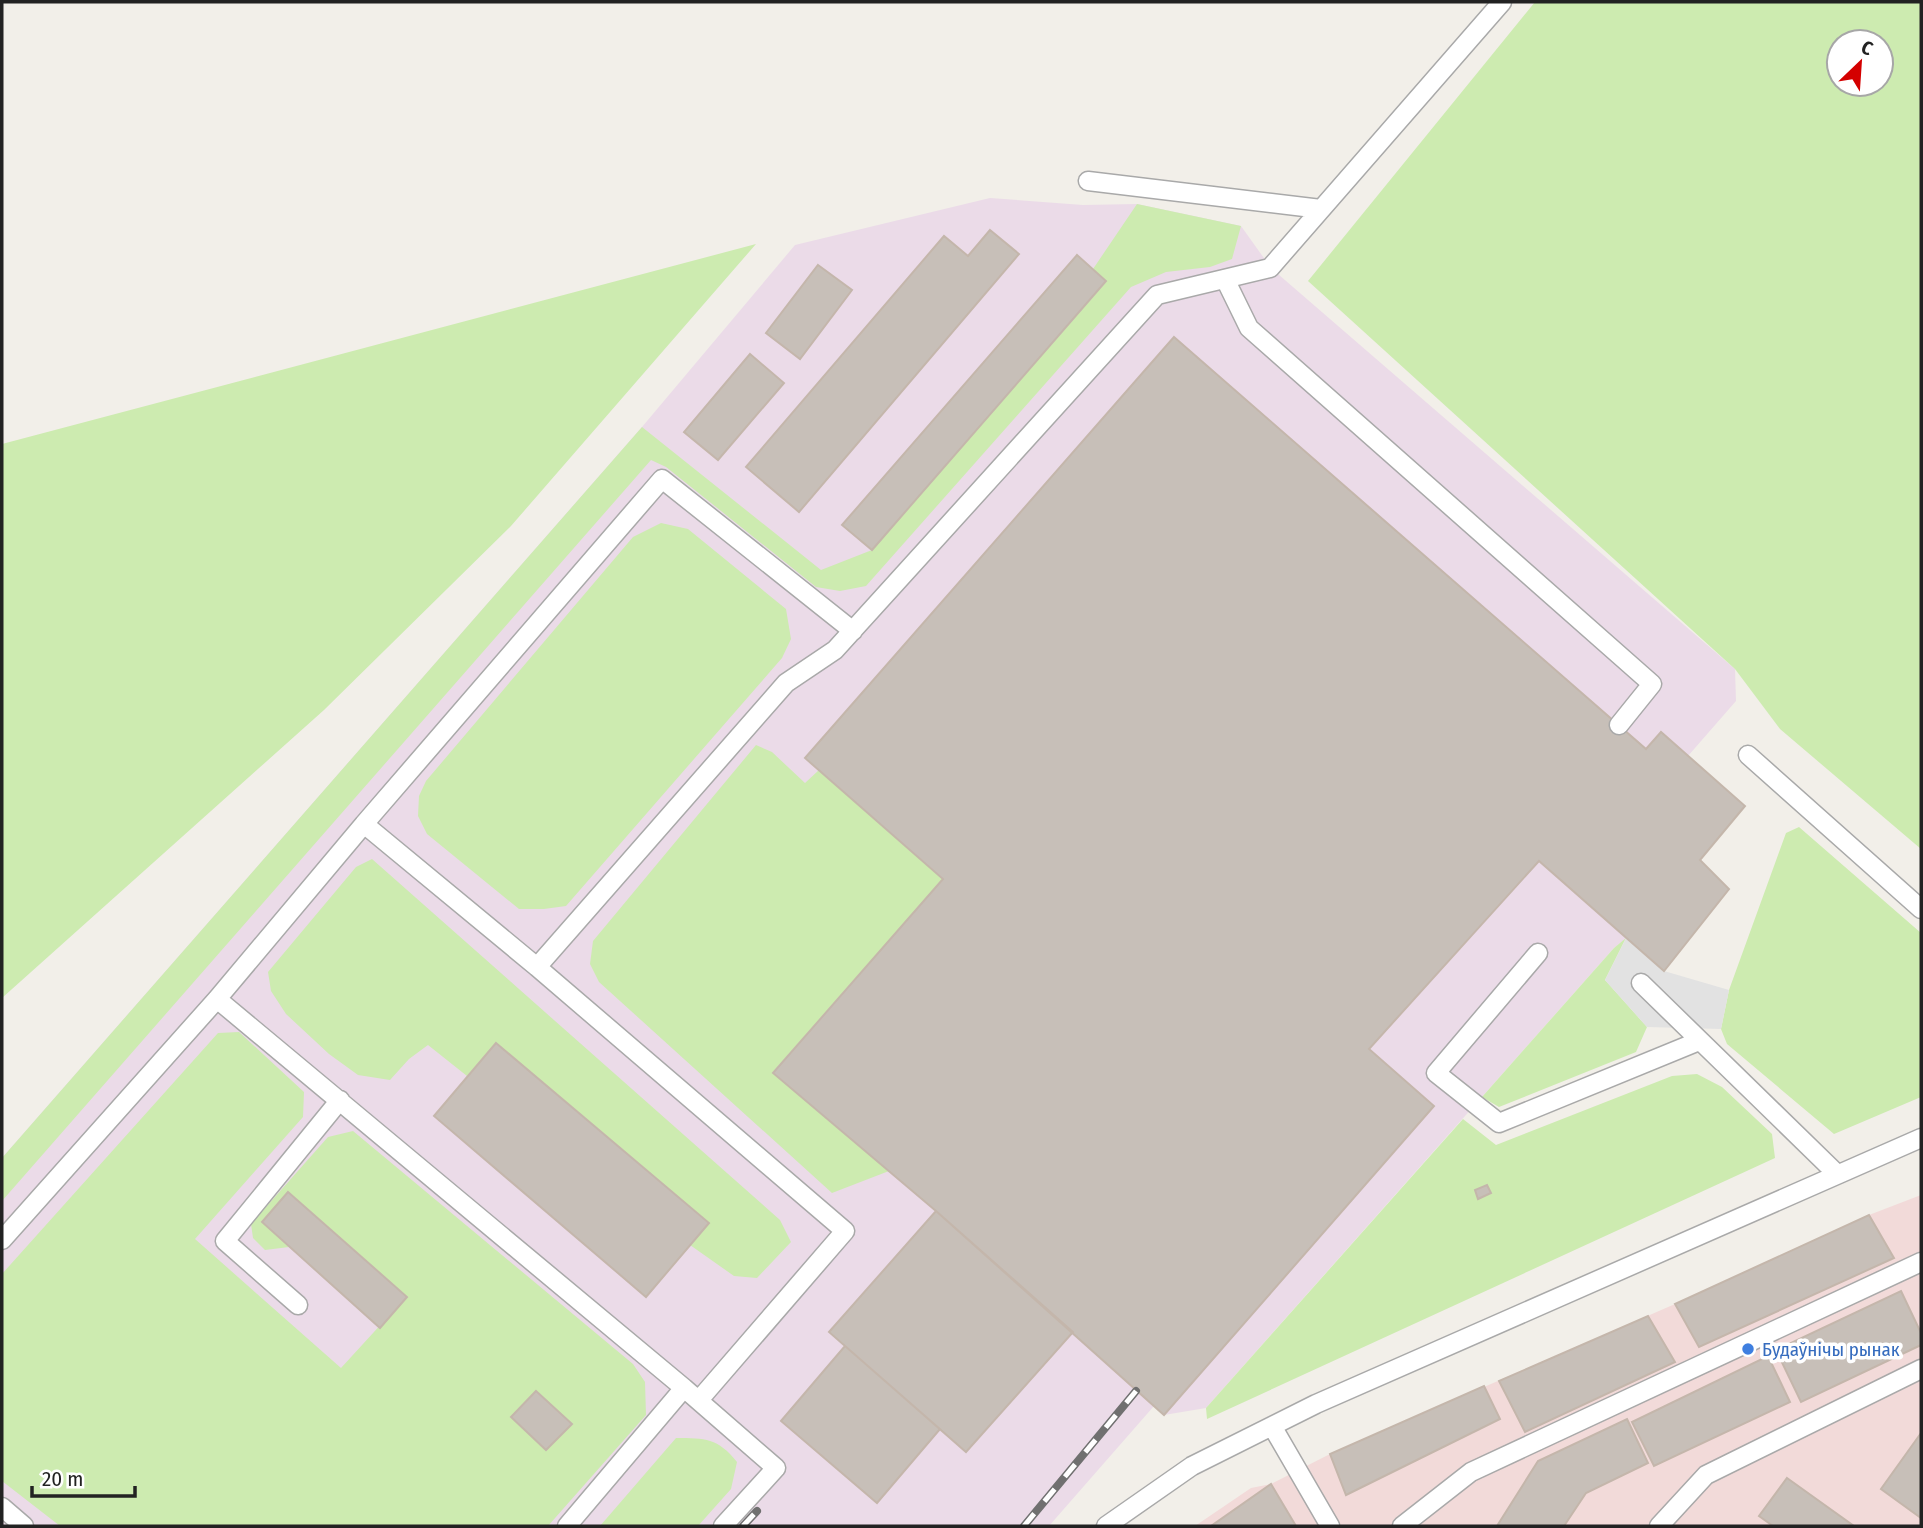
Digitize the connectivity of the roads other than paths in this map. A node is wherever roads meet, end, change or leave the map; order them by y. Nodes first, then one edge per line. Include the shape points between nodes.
1 (1502, 2) edge
2 (1088, 181) dead end
3 (1321, 209) junction
4 (1225, 279) junction
5 (853, 631) junction
6 (1619, 725) dead end
7 (1748, 755) dead end
8 (364, 824) junction
9 (1921, 909) edge
10 (1538, 953) dead end
11 (537, 967) junction
12 (1641, 983) dead end
13 (218, 999) junction
14 (1699, 1041) junction
15 (340, 1100) junction
16 (1921, 1139) edge
17 (1837, 1174) junction
18 (2, 1240) edge
19 (1921, 1262) edge
20 (298, 1305) dead end
21 (1921, 1369) edge
22 (684, 1388) junction
23 (699, 1400) junction
24 (1272, 1426) junction
25 (2, 1507) edge
26 (23, 1526) edge
27 (567, 1526) edge
28 (723, 1526) edge
29 (1106, 1526) edge
30 (1330, 1526) edge
31 (1402, 1526) edge
32 (1659, 1526) edge

1 - 3 lane
2 - 3 lane
3 - 4 lane via 1270,268
4 - 5 lane via 1157,295
4 - 6 lane via 1249,328 1652,684
5 - 8 lane via 662,479
5 - 11 lane via 835,650 786,683
7 - 9 lane
8 - 11 lane
8 - 13 lane
10 - 14 lane via 1436,1073 1499,1123
11 - 23 lane via 845,1231
12 - 14 lane
13 - 15 lane
13 - 18 lane
14 - 17 lane
15 - 20 lane via 225,1241
15 - 22 lane
16 - 17 lane
17 - 24 lane
19 - 31 lane via 1471,1472
21 - 32 lane via 1706,1475
22 - 23 lane
22 - 27 lane
23 - 28 lane via 776,1468
24 - 29 lane via 1192,1466
24 - 30 lane
25 - 26 lane

